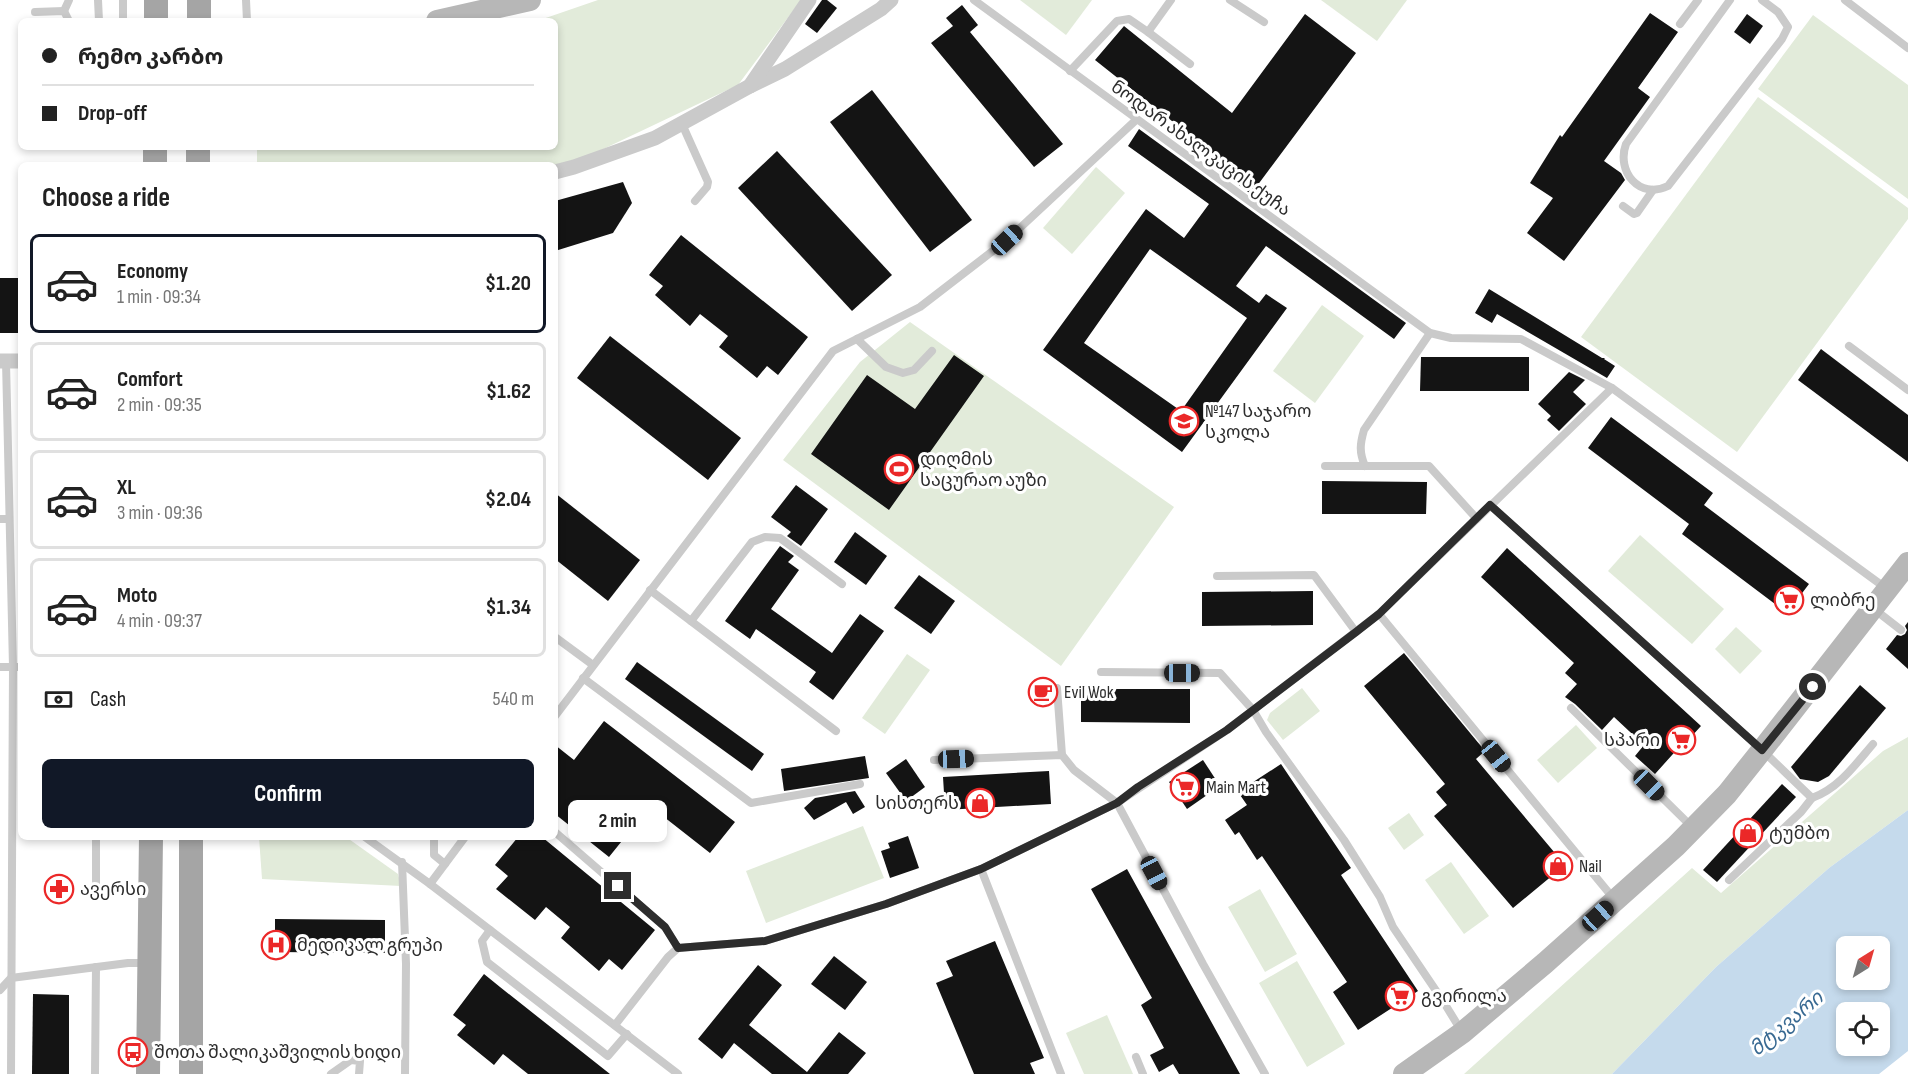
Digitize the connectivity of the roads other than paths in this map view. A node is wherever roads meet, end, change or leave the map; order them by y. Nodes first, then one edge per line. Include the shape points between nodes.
1 (69, 0) edge
2 (98, 0) edge
3 (123, 0) edge
4 (156, 0) edge
5 (199, 0) edge
6 (246, 0) edge
7 (530, 0) edge
8 (809, 0) edge
9 (891, 0) edge
10 (974, 0) edge
11 (1171, 0) edge
12 (1230, 0) edge
13 (1698, 0) edge
14 (1730, 0) edge
15 (1762, 0) edge
16 (1845, 0) edge
17 (64, 11) junction
18 (35, 12) dead end
19 (68, 18) edge
20 (99, 18) edge
21 (123, 18) edge
22 (156, 18) edge
23 (199, 18) edge
24 (247, 18) edge
25 (450, 18) edge
26 (1264, 22) dead end
27 (1680, 24) dead end
28 (1148, 32) junction
29 (1908, 48) edge
30 (1190, 64) dead end
31 (1070, 71) junction
32 (750, 86) junction
33 (1136, 120) junction
34 (682, 124) junction
35 (558, 171) edge
36 (1653, 190) junction
37 (695, 201) dead end
38 (1623, 206) dead end
39 (1430, 333) junction
40 (857, 339) junction
41 (1849, 346) dead end
42 (932, 351) dead end
43 (9, 361) edge
44 (1612, 388) junction
45 (1908, 390) edge
46 (1325, 466) dead end
47 (1365, 466) junction
48 (1490, 505) junction
49 (0, 519) edge
50 (9, 519) junction
51 (1477, 519) junction
52 (1217, 576) dead end
53 (1901, 576) edge
54 (842, 584) dead end
55 (650, 591) junction
56 (1873, 608) junction
57 (1379, 614) junction
58 (691, 621) junction
59 (1901, 630) dead end
60 (1356, 632) junction
61 (558, 639) edge
62 (593, 665) junction
63 (0, 667) edge
64 (17, 667) edge
65 (1101, 672) dead end
66 (583, 678) junction
67 (1057, 688) dead end
68 (1571, 708) dead end
69 (1252, 710) junction
70 (558, 712) edge
71 (836, 731) dead end
72 (1873, 744) dead end
73 (1762, 750) junction
74 (1062, 754) junction
75 (934, 760) dead end
76 (860, 784) dead end
77 (1812, 798) junction
78 (1117, 803) junction
79 (1693, 829) junction
80 (558, 835) edge
81 (96, 840) edge
82 (151, 840) edge
83 (191, 840) edge
84 (369, 840) edge
85 (434, 840) edge
86 (463, 840) edge
87 (402, 862) junction
88 (445, 864) junction
89 (981, 869) junction
90 (1729, 880) dead end
91 (0, 881) edge
92 (11, 881) junction
93 (430, 884) junction
94 (96, 896) dead end
95 (1615, 901) junction
96 (490, 930) junction
97 (678, 948) junction
98 (150, 963) junction
99 (96, 967) junction
100 (12, 978) junction
101 (0, 990) edge
102 (615, 1025) junction
103 (1462, 1033) junction
104 (627, 1034) junction
105 (1136, 1057) dead end
106 (11, 1074) edge
107 (95, 1074) edge
108 (148, 1074) edge
109 (191, 1074) edge
110 (331, 1074) edge
111 (359, 1074) edge
112 (405, 1074) edge
113 (678, 1074) edge
114 (1061, 1074) edge
115 (1143, 1074) edge
116 (1265, 1074) edge
117 (1404, 1074) edge

1 - 17 lane
2 - 20 lane
3 - 21 lane
4 - 22 main road
5 - 23 main road
6 - 24 lane
7 - 25 main road
8 - 32 street
9 - 32 street via 785,69
10 - 31 lane, ნოდარ ახალკაცის ქუჩა
11 - 28 lane
12 - 26 lane
13 - 27 lane
14 - 36 lane via 1626,144 1623,166 1628,176 1636,184
15 - 36 lane via 1778,12 1788,27 1782,39 1676,177 1668,186
16 - 29 lane
17 - 18 lane
17 - 19 lane
28 - 30 lane
28 - 31 lane via 1129,20 1117,21
31 - 33 lane, ნოდარ ახალკაცის ქუჩა
32 - 34 street
33 - 39 lane, ნოდარ ახალკაცის ქუჩა
33 - 40 lane via 1007,240 920,307
34 - 35 street via 655,138
34 - 37 lane via 708,182
36 - 38 lane via 1637,213
39 - 44 lane via 1451,338 1521,339
39 - 47 lane via 1364,430 1360,454
40 - 42 lane via 886,367 903,373 914,370
40 - 55 lane via 833,351
41 - 45 lane
43 - 50 lane
44 - 48 lane
44 - 53 lane
46 - 47 lane
47 - 51 lane via 1429,466
48 - 51 lane
48 - 73 lane
49 - 50 lane
50 - 64 lane
51 - 57 lane
52 - 60 lane via 1314,575
53 - 56 main road
54 - 58 lane via 780,538 765,537 752,542
55 - 58 lane
55 - 62 lane
56 - 59 lane
56 - 73 main road
57 - 60 lane
57 - 95 lane
58 - 71 lane
60 - 69 lane
61 - 62 lane
62 - 66 lane
63 - 64 lane
64 - 92 lane
65 - 69 lane via 1220,673
66 - 70 lane
66 - 76 lane via 751,803
67 - 74 lane
68 - 79 lane
69 - 78 lane
69 - 103 lane via 1344,840 1380,897 1393,927
72 - 77 lane via 1841,780
73 - 77 lane
73 - 79 main road
74 - 75 lane
74 - 78 lane via 1074,770
77 - 90 lane
78 - 89 lane
78 - 116 lane
79 - 95 main road
80 - 97 lane via 665,927
81 - 94 lane
82 - 98 main road
83 - 109 main road
84 - 87 lane
85 - 88 lane via 434,855
86 - 88 lane
87 - 93 lane
87 - 112 lane
88 - 93 lane
89 - 97 lane via 886,904 765,941
89 - 114 lane
91 - 92 lane
92 - 100 lane
93 - 96 lane
95 - 103 main road
96 - 102 lane
96 - 104 lane via 482,941 487,962 608,1056
97 - 102 lane
98 - 99 lane
98 - 108 main road
99 - 100 lane
99 - 107 lane
100 - 101 lane
100 - 106 lane
102 - 104 lane
103 - 117 main road
104 - 113 lane
105 - 115 lane
110 - 111 lane via 351,1060 360,1061

